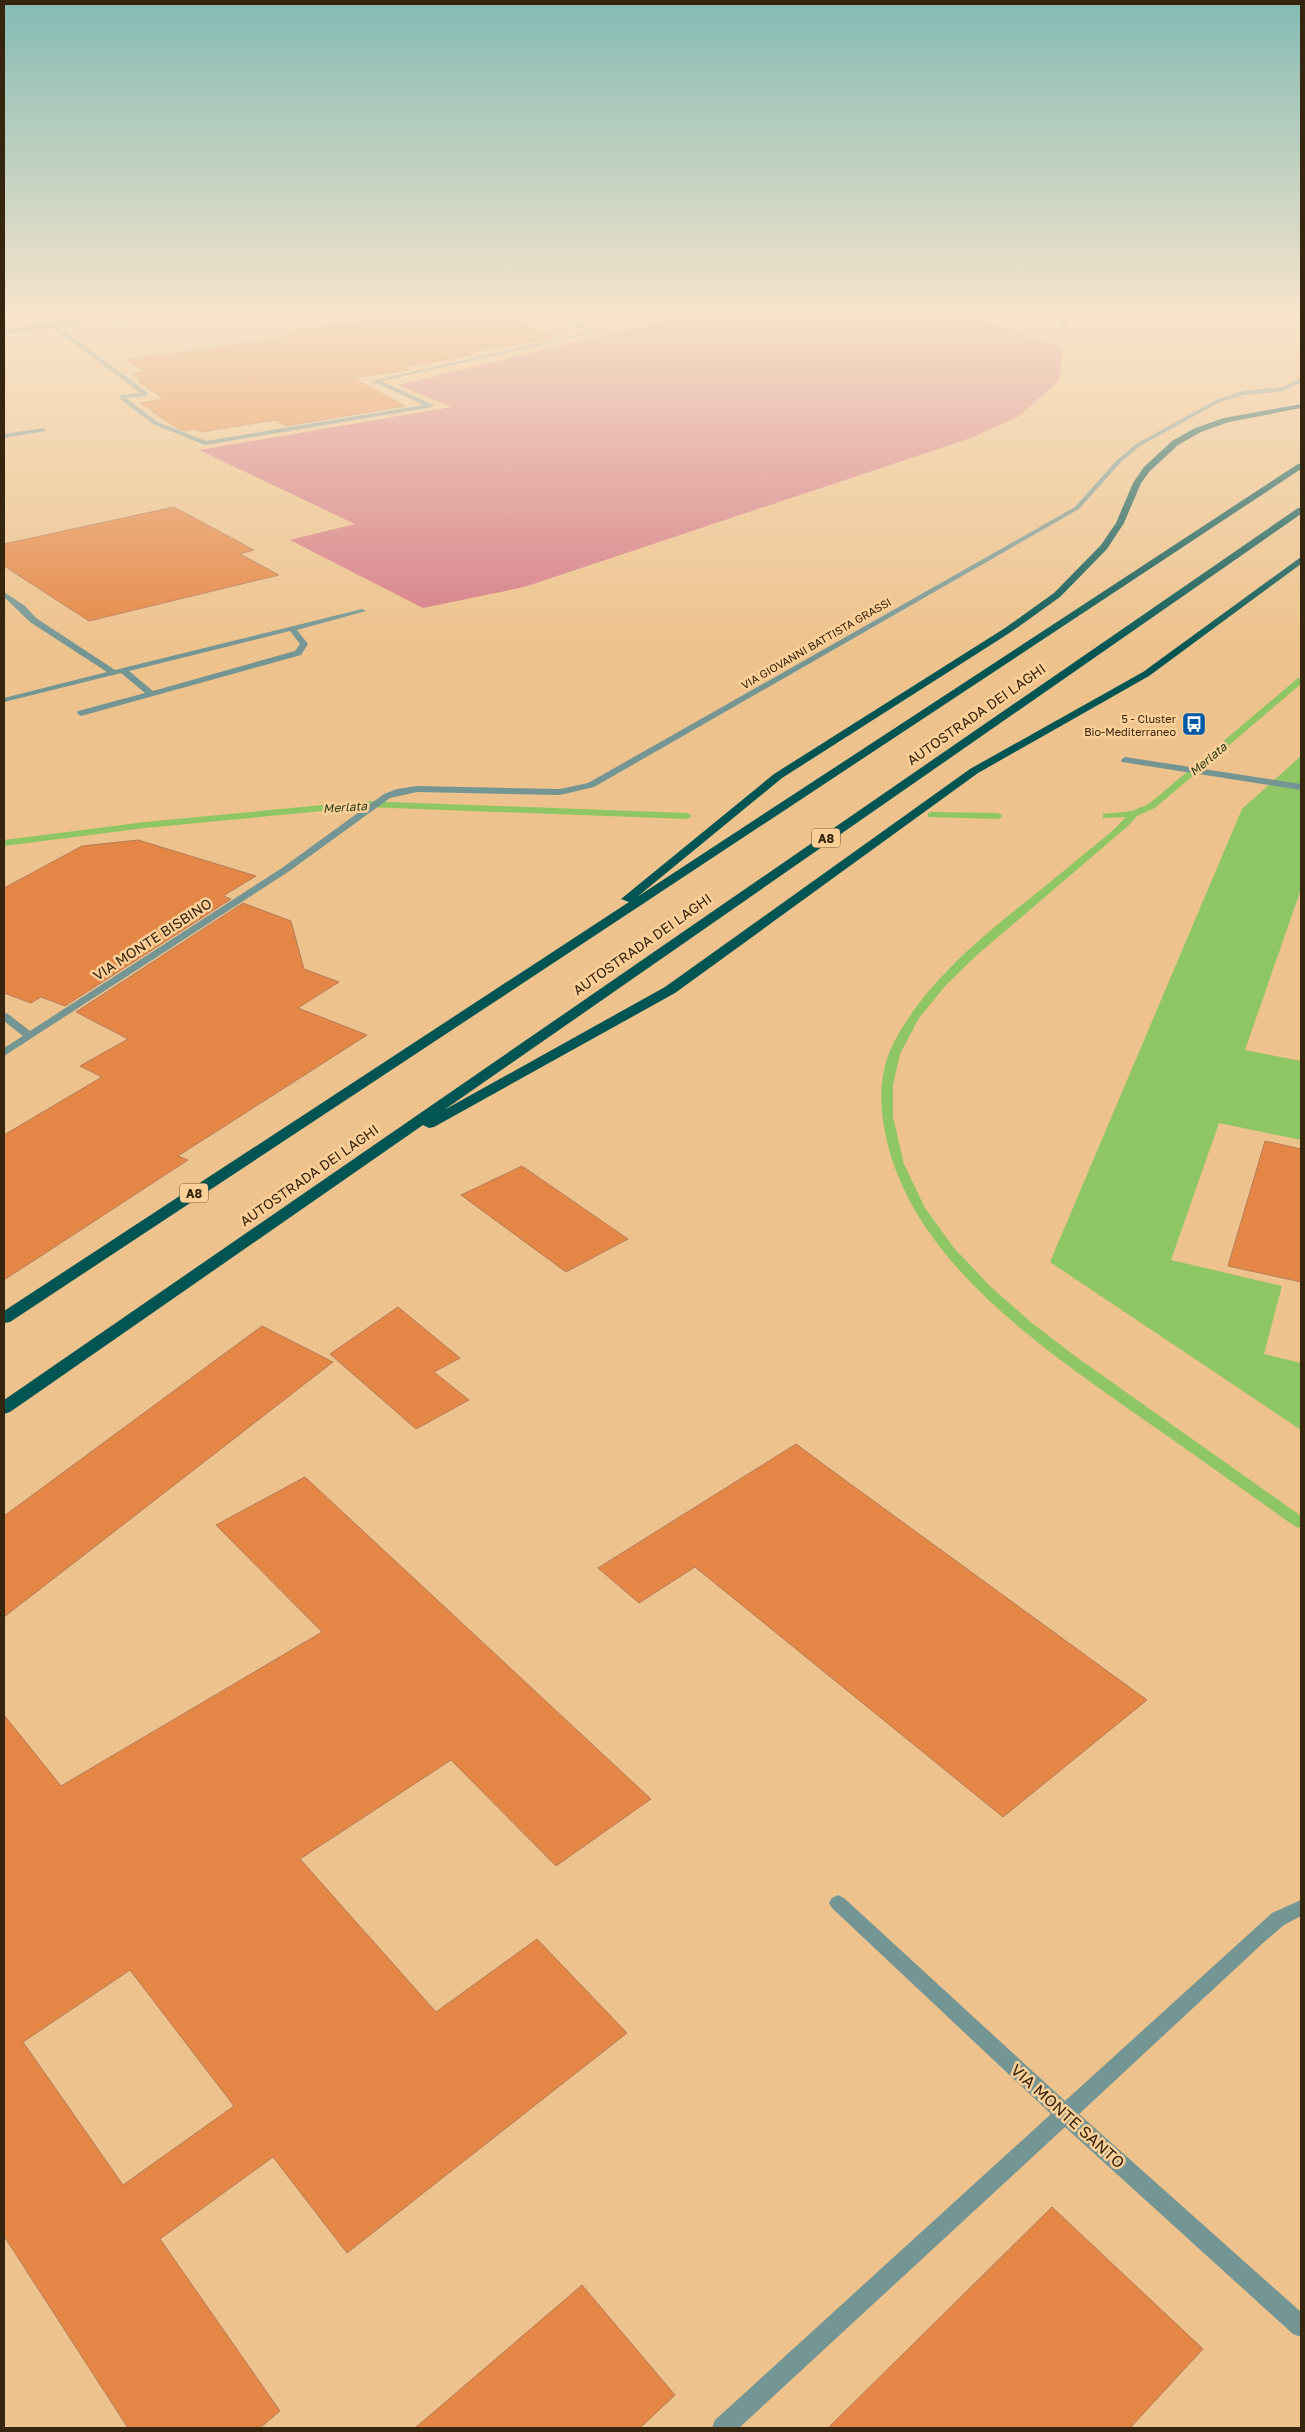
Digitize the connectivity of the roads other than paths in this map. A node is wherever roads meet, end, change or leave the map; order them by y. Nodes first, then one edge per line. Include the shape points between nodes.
1 (159, 424) edge
2 (318, 424) edge
3 (1175, 424) edge
4 (1214, 424) edge
5 (44, 430) dead end
6 (4, 436) edge
7 (1301, 466) edge
8 (1301, 510) edge
9 (1301, 560) edge
10 (4, 594) edge
11 (362, 611) dead end
12 (292, 629) junction
13 (123, 671) junction
14 (114, 673) junction
15 (152, 694) junction
16 (4, 700) edge
17 (82, 713) dead end
18 (1125, 760) dead end
19 (1301, 787) edge
20 (315, 849) joint
21 (559, 953) junction
22 (4, 1016) edge
23 (30, 1036) junction
24 (4, 1053) edge
25 (351, 1167) junction
26 (4, 1318) edge
27 (4, 1408) edge
28 (838, 1903) dead end
29 (1301, 1908) edge
30 (1066, 2115) junction
31 (1301, 2326) edge
32 (723, 2428) edge

1 - 2 street via 205,443
3 - 20 street, VIA GIOVANNI BATTISTA GRASSI via 1138,445 1119,461 1077,508 1065,516 591,785 560,792 418,789 397,792
4 - 21 highway via 1175,443 1152,464 1137,483 1120,523 1104,547 1057,594 1008,630 778,776
5 - 6 street
7 - 21 highway, AUTOSTRADA DEI LAGHI / A8
8 - 25 highway, AUTOSTRADA DEI LAGHI / A8
9 - 25 highway via 1146,674 974,771 670,990
10 - 14 street via 33,620
11 - 12 street
12 - 13 street
12 - 15 street via 304,644 298,653
13 - 14 street
13 - 15 street
14 - 16 street
15 - 17 street
18 - 19 street
20 - 23 street, VIA MONTE BISBINO
21 - 26 highway, AUTOSTRADA DEI LAGHI / A8
22 - 23 street
23 - 24 street, VIA MONTE BISBINO
25 - 27 highway, AUTOSTRADA DEI LAGHI / A8
28 - 30 street, VIA MONTE SANTO
29 - 30 street via 1278,1920 1257,1937
30 - 31 street, VIA MONTE SANTO
30 - 32 street via 825,2331

